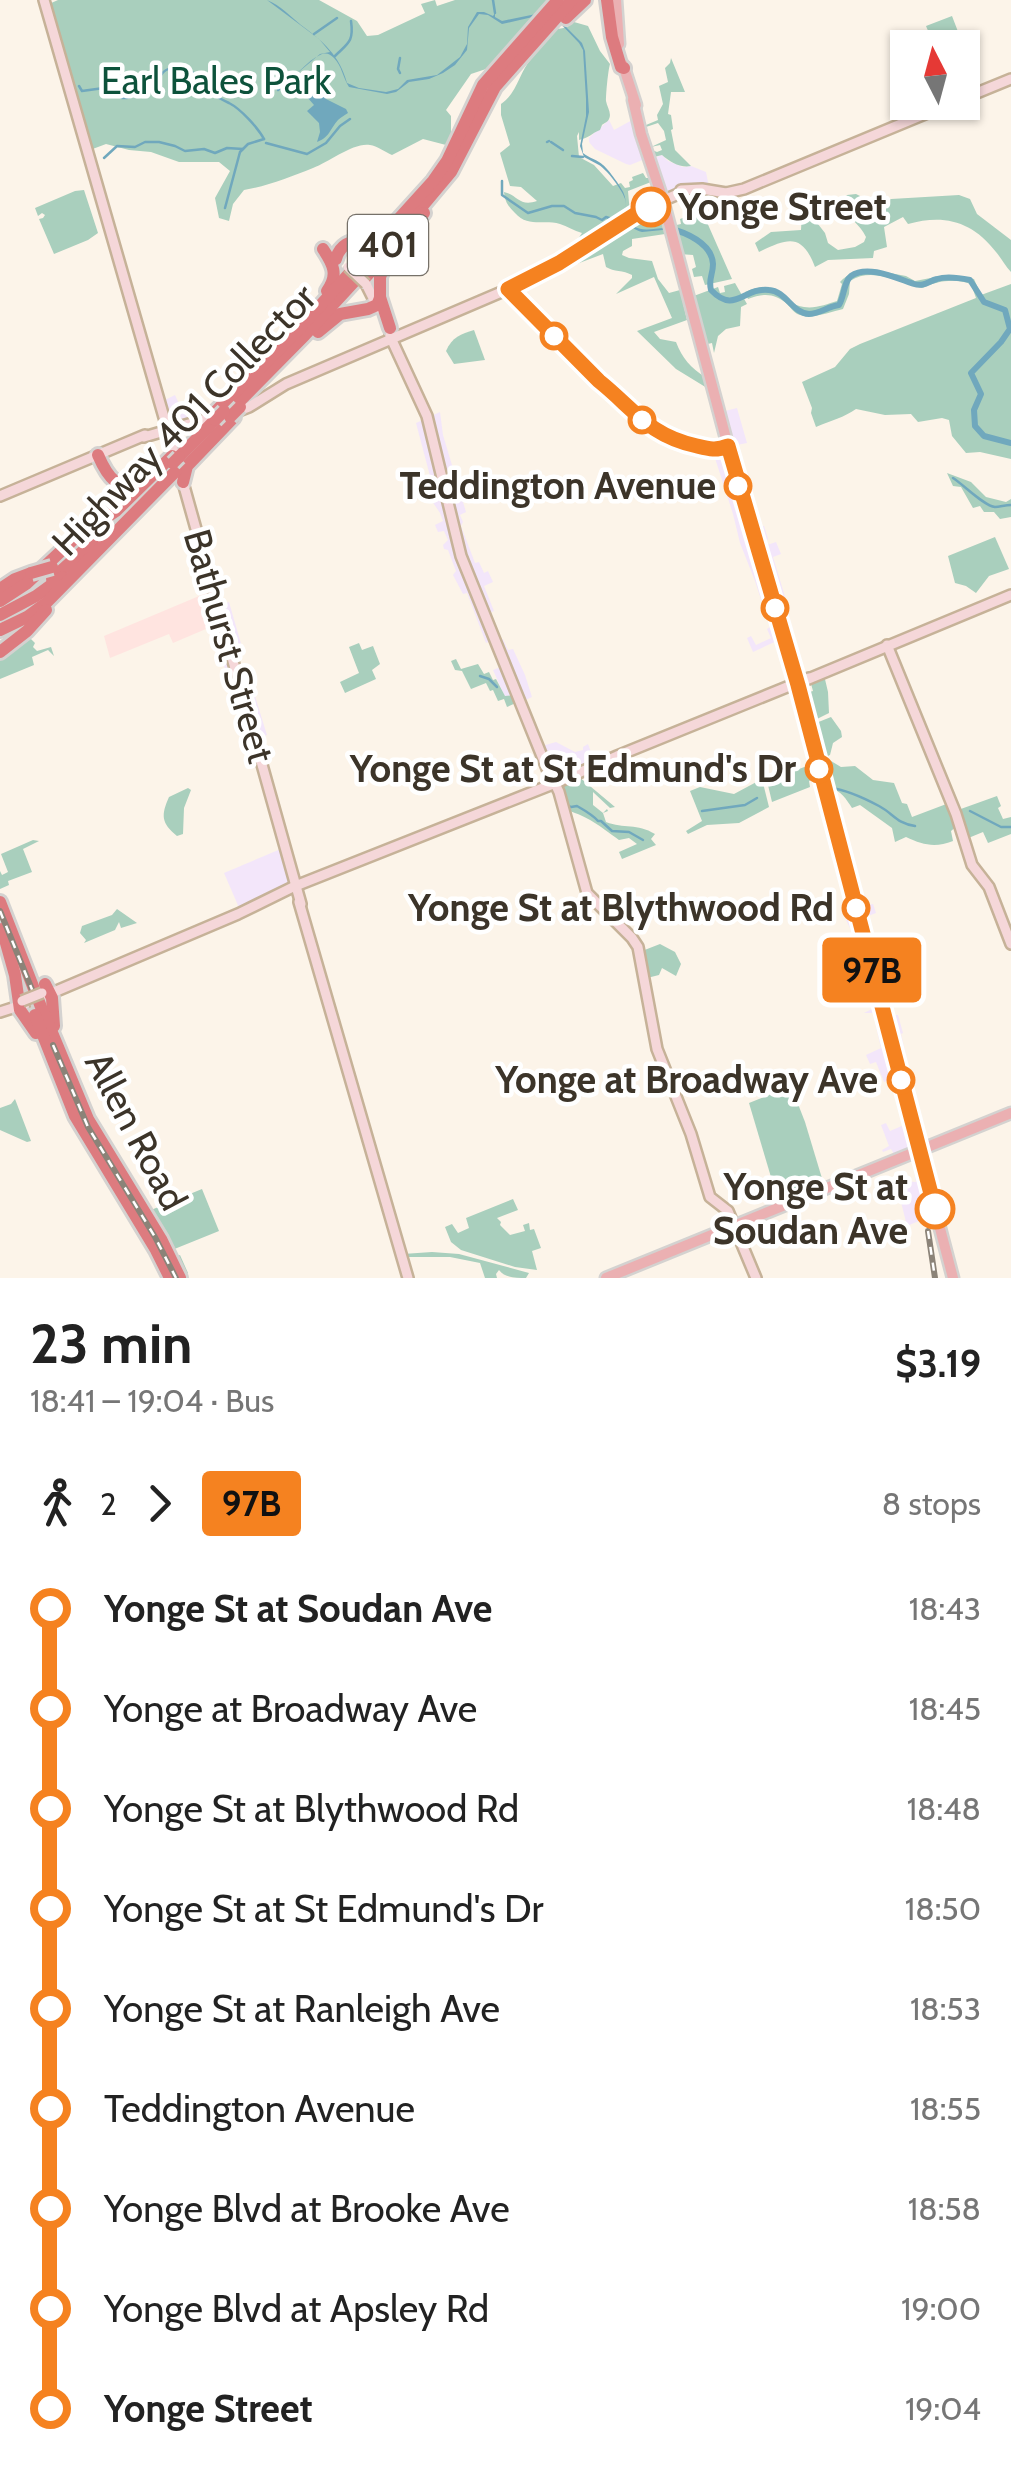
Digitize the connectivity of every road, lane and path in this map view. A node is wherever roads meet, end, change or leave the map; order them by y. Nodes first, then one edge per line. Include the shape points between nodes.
1 (44, 0) edge
2 (572, 0) edge
3 (612, 0) edge
4 (624, 68) junction
5 (503, 73) junction
6 (1011, 79) edge
7 (980, 92) edge
8 (908, 120) edge
9 (475, 138) junction
10 (661, 199) junction
11 (405, 213) junction
12 (408, 231) junction
13 (322, 249) joint
14 (360, 279) junction
15 (312, 335) junction
16 (392, 336) junction
17 (284, 344) junction
18 (228, 413) junction
19 (173, 453) junction
20 (98, 456) junction
21 (0, 496) edge
22 (103, 532) junction
23 (88, 560) junction
24 (54, 561) junction
25 (0, 589) edge
26 (1011, 595) edge
27 (0, 616) edge
28 (40, 616) junction
29 (0, 638) edge
30 (894, 646) junction
31 (0, 652) edge
32 (801, 681) junction
33 (554, 783) junction
34 (296, 888) junction
35 (0, 902) edge
36 (4, 926) edge
37 (1011, 944) edge
38 (36, 1001) junction
39 (2, 1011) edge
40 (1011, 1113) edge
41 (920, 1150) junction
42 (735, 1225) junction
43 (170, 1278) edge
44 (180, 1278) edge
45 (408, 1278) edge
46 (606, 1278) edge
47 (756, 1278) edge
48 (953, 1278) edge

1 - 19 main road, Bathurst Street
2 - 5 highway, 401
2 - 5 highway, Highway 401 Collector / 401 via 542,41
3 - 4 main road
3 - 4 highway via 613,41
4 - 10 main road
5 - 9 highway
5 - 9 highway, Highway 401 Collector / 401
5 - 11 highway, Highway 401 Collector / 401 via 480,97 439,174
5 - 18 highway, 401 via 435,187
6 - 7 main road
8 - 10 main road via 744,189
9 - 12 highway, Highway 401 Collector / 401 via 447,187
10 - 16 main road via 524,282
10 - 32 main road via 744,508
11 - 14 highway, Highway 401 Collector / 401
11 - 14 highway via 374,238 344,244
12 - 14 highway, Highway 401 Collector / 401
12 - 14 highway via 380,277
13 - 14 main road
13 - 17 highway via 333,265 332,283
14 - 15 highway, Highway 401 Collector / 401
14 - 15 highway via 368,309 340,314
14 - 16 highway
14 - 17 highway, Highway 401 Collector / 401
15 - 18 highway, Highway 401 Collector / 401
16 - 19 main road via 242,410 180,425
16 - 33 main road via 427,416 461,556
17 - 18 highway, Highway 401 Collector / 401
18 - 19 highway, 401
18 - 19 highway via 187,466
19 - 20 main road via 144,437
19 - 20 highway via 137,484 125,486 110,477
19 - 22 highway, 401
19 - 23 highway, Highway 401 Collector / 401
19 - 24 highway, Highway 401 Collector / 401 via 102,526
19 - 27 highway, 401 via 68,572
19 - 34 main road, Bathurst Street
20 - 21 main road
22 - 24 highway via 68,560
22 - 27 highway, 401
23 - 27 highway, Highway 401 Collector / 401 via 30,612
23 - 28 highway
24 - 25 highway, bridge
24 - 27 highway
26 - 30 main road
28 - 29 highway
28 - 31 highway
30 - 32 main road
30 - 37 main road via 973,866 990,888
32 - 33 main road
32 - 41 main road
33 - 34 main road
33 - 42 main road via 588,895 638,948 657,1049 710,1197
34 - 38 main road
34 - 45 main road, Bathurst Street
35 - 36 highway
36 - 38 highway
36 - 38 highway via 30,970
36 - 38 highway via 15,975
38 - 39 highway
38 - 43 highway, Allen Road via 34,1027 78,1122
38 - 44 highway, Allen Road via 54,1028 92,1126
40 - 41 main road
41 - 42 main road
41 - 48 main road
42 - 46 main road
42 - 47 main road

